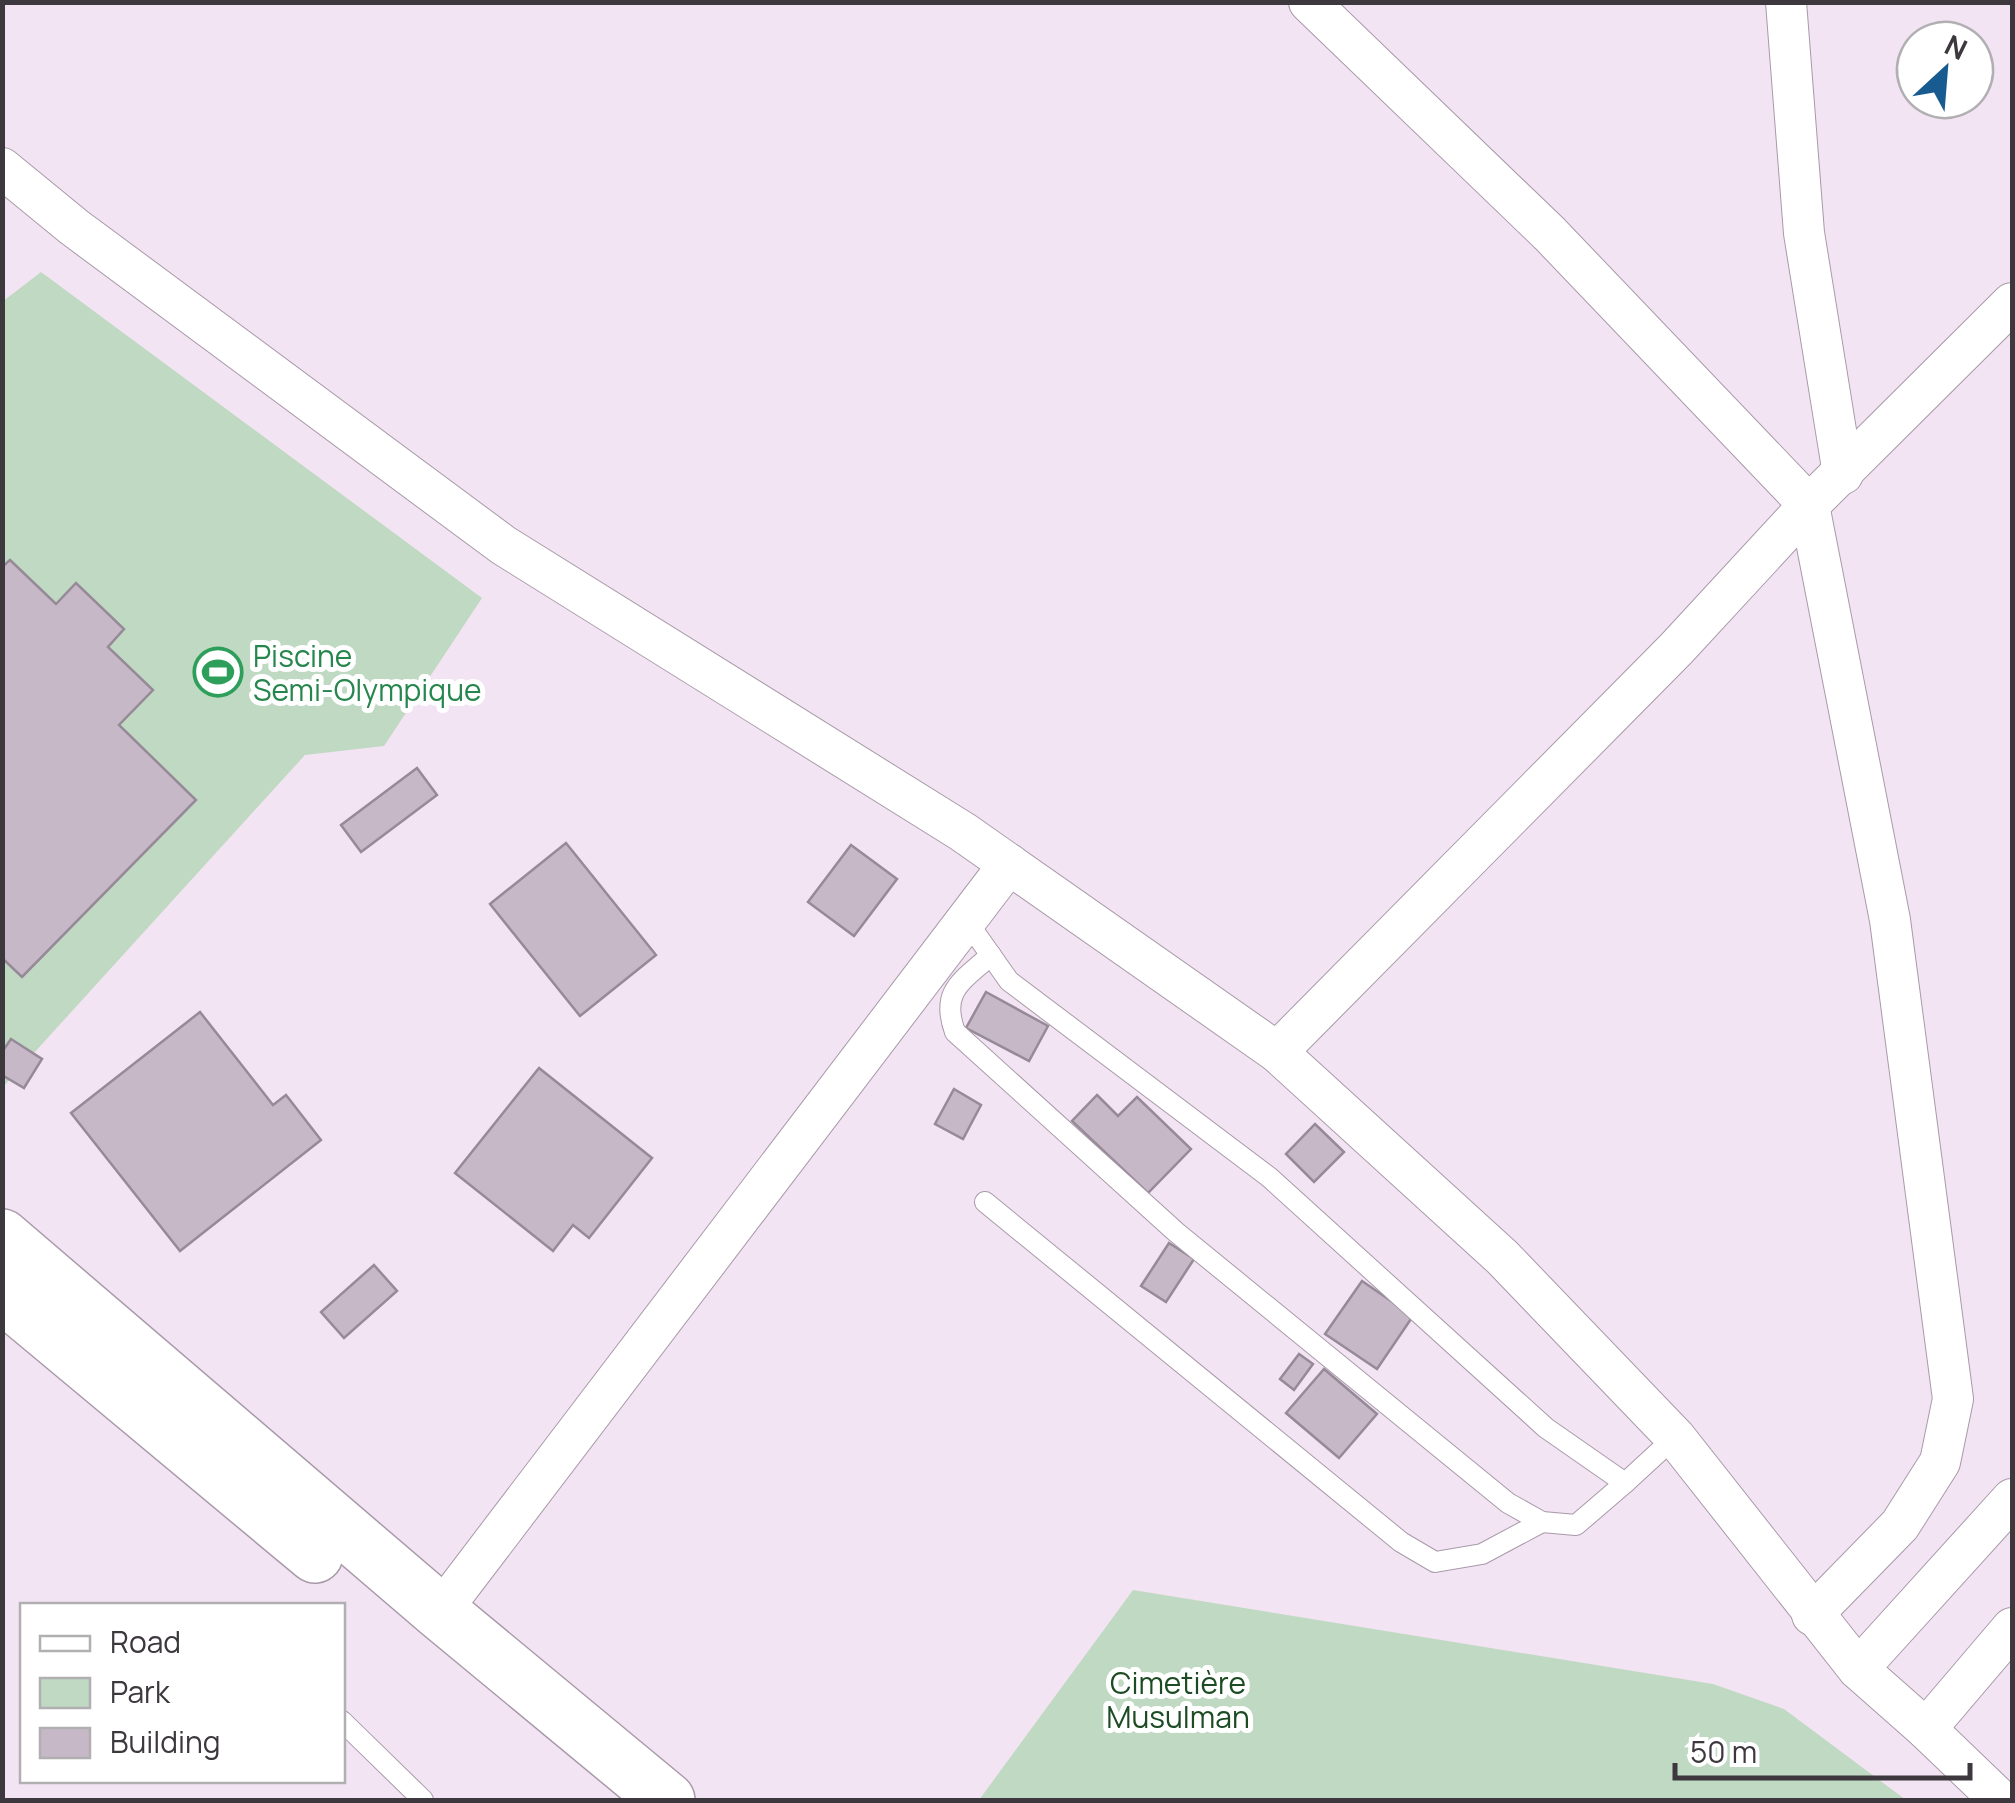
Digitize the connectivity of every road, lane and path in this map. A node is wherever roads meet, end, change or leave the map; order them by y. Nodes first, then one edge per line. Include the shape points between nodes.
1 (1309, 2) edge
2 (1786, 2) edge
3 (2, 168) edge
4 (2012, 303) edge
5 (1843, 474) junction
6 (1809, 505) junction
7 (1009, 864) junction
8 (966, 920) junction
9 (990, 955) junction
10 (1277, 1052) junction
11 (985, 1202) dead end
12 (2, 1236) edge
13 (2, 1294) edge
14 (1675, 1436) junction
15 (1625, 1484) junction
16 (2012, 1499) edge
17 (1542, 1522) junction
18 (440, 1612) junction
19 (1812, 1615) junction
20 (2012, 1628) edge
21 (1858, 1670) junction
22 (345, 1724) edge
23 (1926, 1729) junction
24 (423, 1800) edge
25 (611, 1800) edge
26 (667, 1800) edge
27 (2000, 1800) edge

1 - 6 street via 1550,234
2 - 5 street via 1804,233
3 - 7 street via 503,545
4 - 5 street
5 - 6 street
6 - 10 street via 1676,649
6 - 19 street via 1890,920 1953,1399 1940,1462 1900,1525
7 - 8 street
7 - 10 street
8 - 9 lane
8 - 18 street
9 - 15 lane via 1009,980 1269,1177 1546,1428
9 - 17 lane via 954,988 948,1011 955,1032 1176,1232 1508,1503
10 - 14 street via 1502,1258
11 - 17 lane via 1401,1542 1435,1562 1482,1554
12 - 18 highway
13 - 25 highway
14 - 15 lane
14 - 19 street
15 - 17 lane via 1576,1525
16 - 21 street
18 - 26 highway
19 - 21 street
20 - 23 street
21 - 23 street
22 - 24 lane
23 - 27 street

